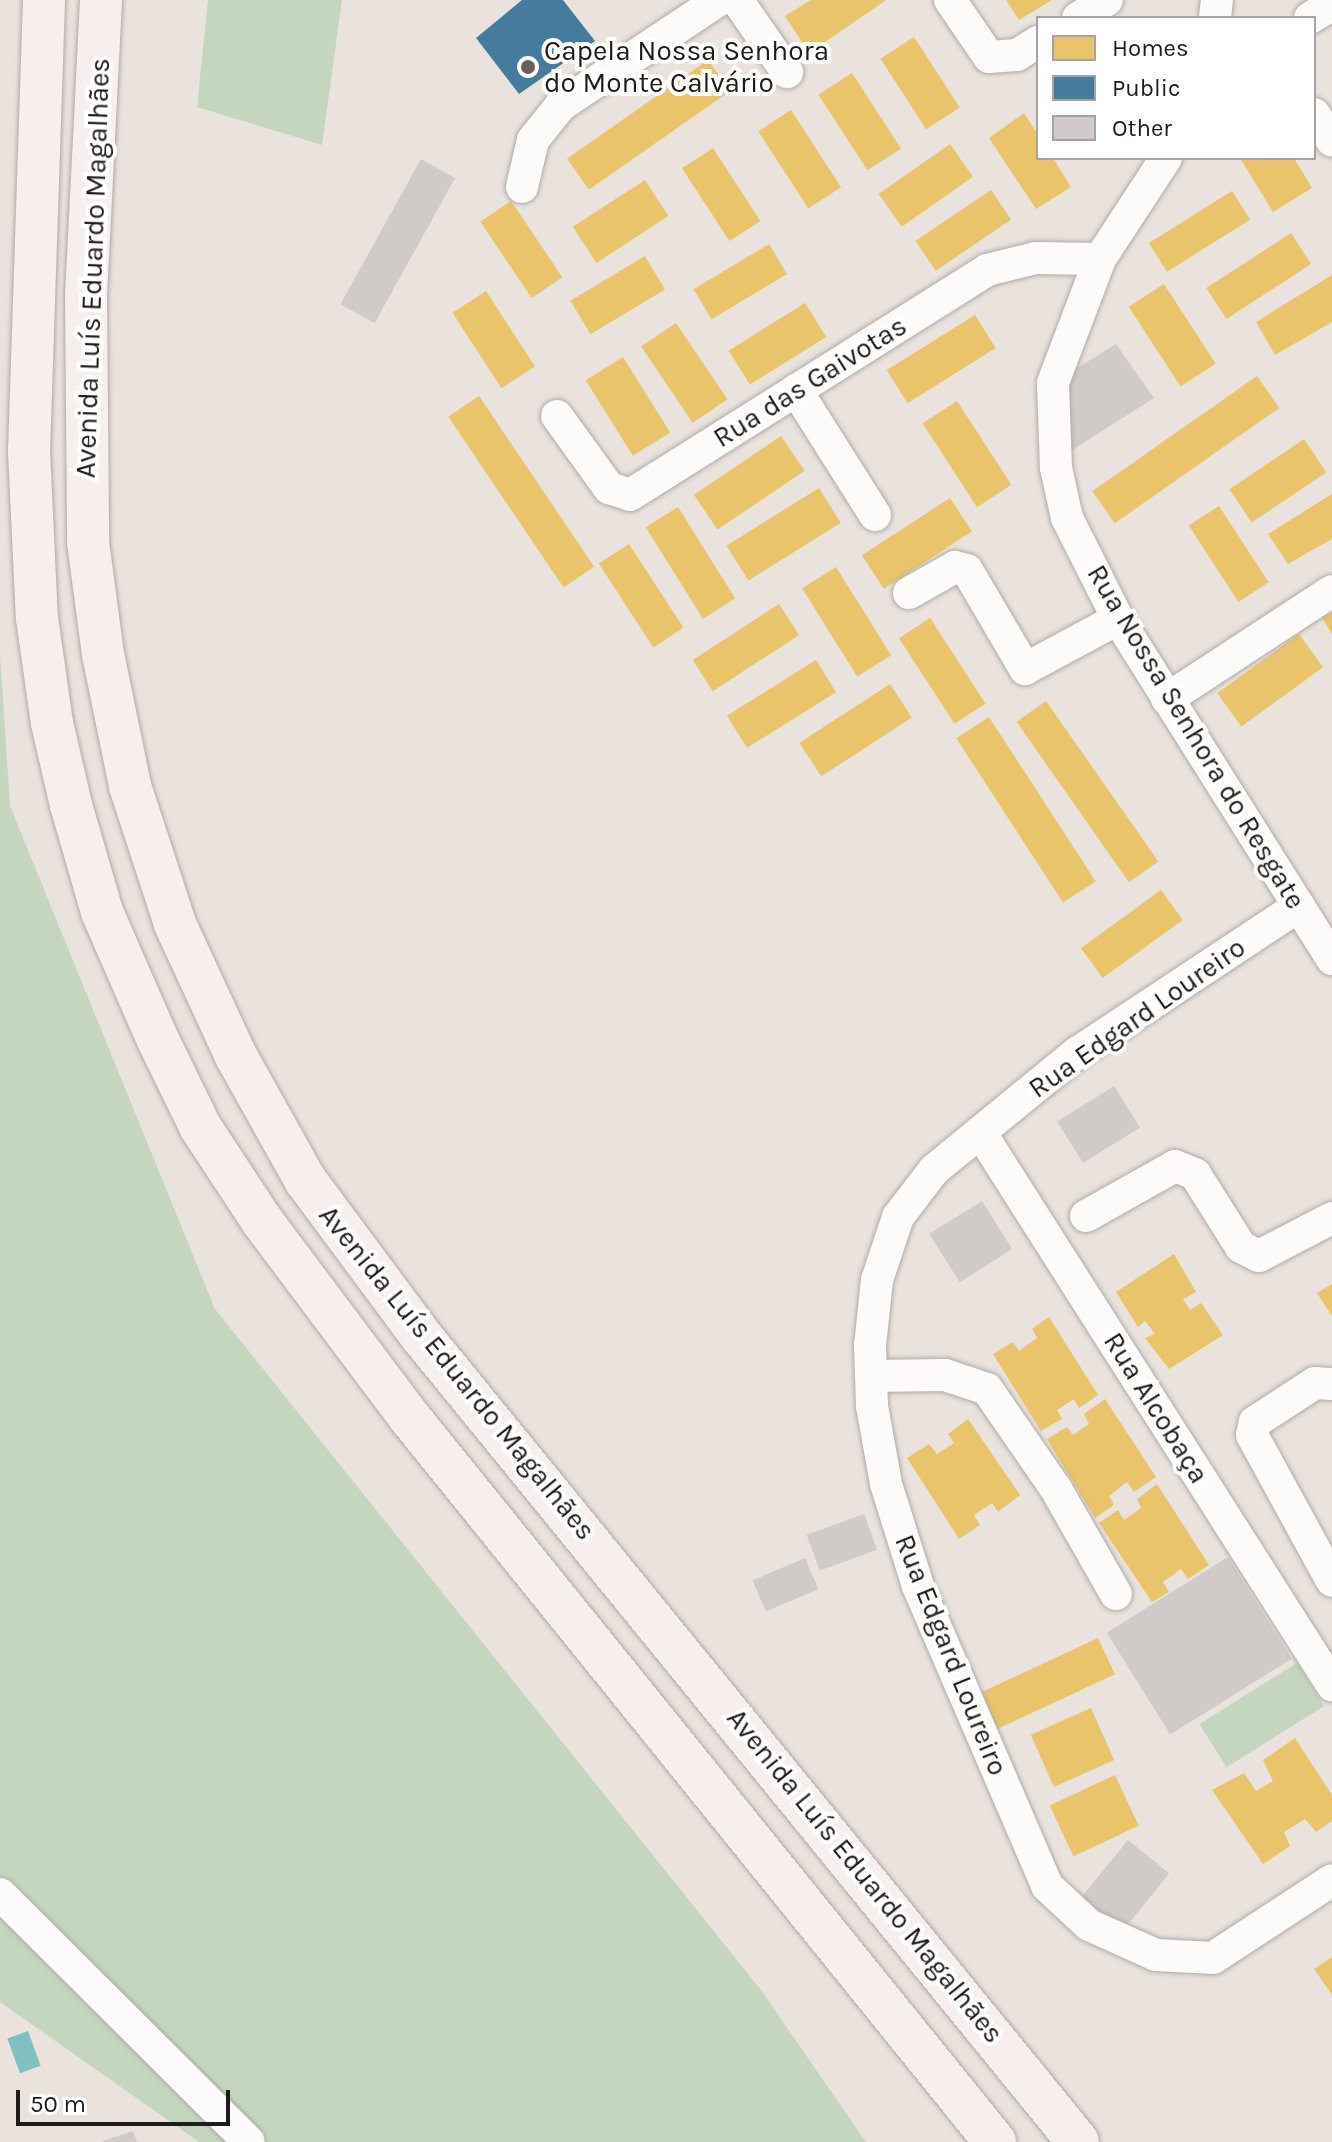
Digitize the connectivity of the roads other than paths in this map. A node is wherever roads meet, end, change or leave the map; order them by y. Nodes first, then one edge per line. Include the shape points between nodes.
1 (44, 0) edge
2 (101, 0) edge
3 (719, 0) edge
4 (737, 0) edge
5 (950, 0) edge
6 (1107, 0) edge
7 (1332, 5) edge
8 (1081, 16) edge
9 (1313, 16) edge
10 (1036, 43) edge
11 (787, 72) dead end
12 (1316, 117) edge
13 (1332, 141) edge
14 (1165, 160) edge
15 (522, 187) dead end
16 (1100, 259) junction
17 (796, 390) junction
18 (557, 416) dead end
19 (875, 515) dead end
20 (1332, 591) edge
21 (909, 593) dead end
22 (1118, 619) junction
23 (1167, 699) junction
24 (1299, 906) junction
25 (1332, 959) edge
26 (980, 1132) junction
27 (1086, 1216) dead end
28 (1332, 1218) edge
29 (871, 1376) junction
30 (1332, 1384) edge
31 (1332, 1581) edge
32 (1116, 1594) dead end
33 (1332, 1685) edge
34 (1332, 1880) edge
35 (0, 1894) edge
36 (249, 2142) edge
37 (995, 2142) edge
38 (1078, 2142) edge

1 - 37 main road, Avenida Luís Eduardo Magalhães via 29,451 37,618 52,723 71,805 102,912 158,1040 201,1128 262,1221 410,1418
2 - 38 main road, Avenida Luís Eduardo Magalhães via 86,294 88,542 103,654 130,786 181,938 236,1056 306,1181 404,1313
3 - 15 street via 561,105 533,140
4 - 11 street
5 - 10 street via 989,57 1017,55
6 - 8 street
7 - 9 street
12 - 13 street
14 - 16 street, Rua Nossa Senhora do Resgate
16 - 17 street, Rua das Gaivotas via 1036,258 987,270
16 - 22 street, Rua Nossa Senhora do Resgate via 1053,383 1051,419 1067,518
17 - 18 street, Rua das Gaivotas via 630,495 609,488
17 - 19 street
20 - 23 street
21 - 22 street via 955,567 967,570 1025,669
22 - 23 street, Rua Nossa Senhora do Resgate
23 - 24 street, Rua Nossa Senhora do Resgate
24 - 25 street, Rua Nossa Senhora do Resgate
24 - 26 street, Rua Edgard Loureiro via 1078,1052
26 - 29 street, Rua Edgard Loureiro via 934,1170 898,1217 877,1280
26 - 33 street, Rua Alcobaça
27 - 28 street via 1175,1166 1195,1174 1241,1247 1259,1256
29 - 32 street via 945,1375 987,1389 1056,1489
29 - 34 street, Rua Edgard Loureiro via 886,1484 918,1586 1047,1886 1089,1925 1156,1955 1213,1958
30 - 31 street via 1315,1383 1255,1422 1252,1435
35 - 36 street

